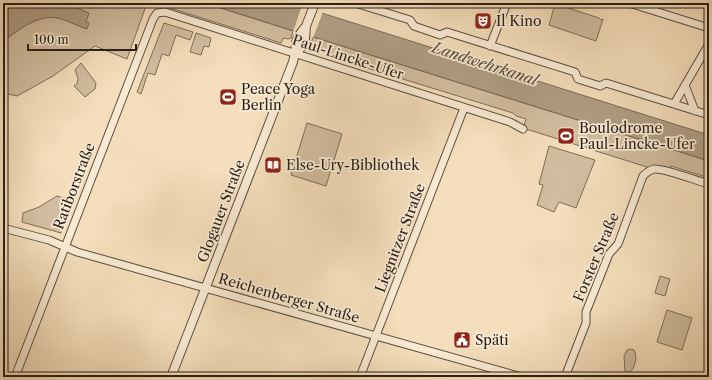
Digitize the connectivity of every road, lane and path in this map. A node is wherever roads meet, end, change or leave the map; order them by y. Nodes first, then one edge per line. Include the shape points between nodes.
1 (355, 3) edge
2 (506, 3) edge
3 (629, 3) edge
4 (314, 6) edge
5 (165, 12) joint
6 (709, 28) edge
7 (709, 44) edge
8 (490, 46) junction
9 (296, 54) junction
10 (685, 85) junction
11 (674, 104) junction
12 (464, 108) junction
13 (695, 111) junction
14 (709, 115) edge
15 (523, 129) dead end
16 (709, 184) edge
17 (3, 228) edge
18 (65, 247) junction
19 (206, 288) junction
20 (376, 336) junction
21 (15, 377) edge
22 (171, 377) edge
23 (360, 377) edge
24 (522, 377) edge
25 (565, 377) edge

1 - 8 street via 410,20 414,26 433,33 440,35 447,32
2 - 8 street
3 - 6 street
4 - 9 street, Glogauer Straße via 303,35 303,45
5 - 9 street, Paul-Lincke-Ufer
5 - 18 street, Ratiborstraße via 157,13 153,19
7 - 10 street
8 - 11 street via 575,72 578,79 600,86 606,83
9 - 12 street, Paul-Lincke-Ufer
9 - 19 street, Glogauer Straße
10 - 11 street
10 - 13 street
11 - 13 street
12 - 15 street, Paul-Lincke-Ufer via 510,122
12 - 20 street, Liegnitzer Straße
13 - 14 street
16 - 25 street, Forster Straße via 654,169 643,176 618,244 609,254 586,312 586,323
17 - 18 street, Reichenberger Straße
18 - 19 street, Reichenberger Straße
18 - 21 street, Ratiborstraße
19 - 20 street, Reichenberger Straße
19 - 22 street, Glogauer Straße
20 - 23 street, Liegnitzer Straße
20 - 24 street, Reichenberger Straße

